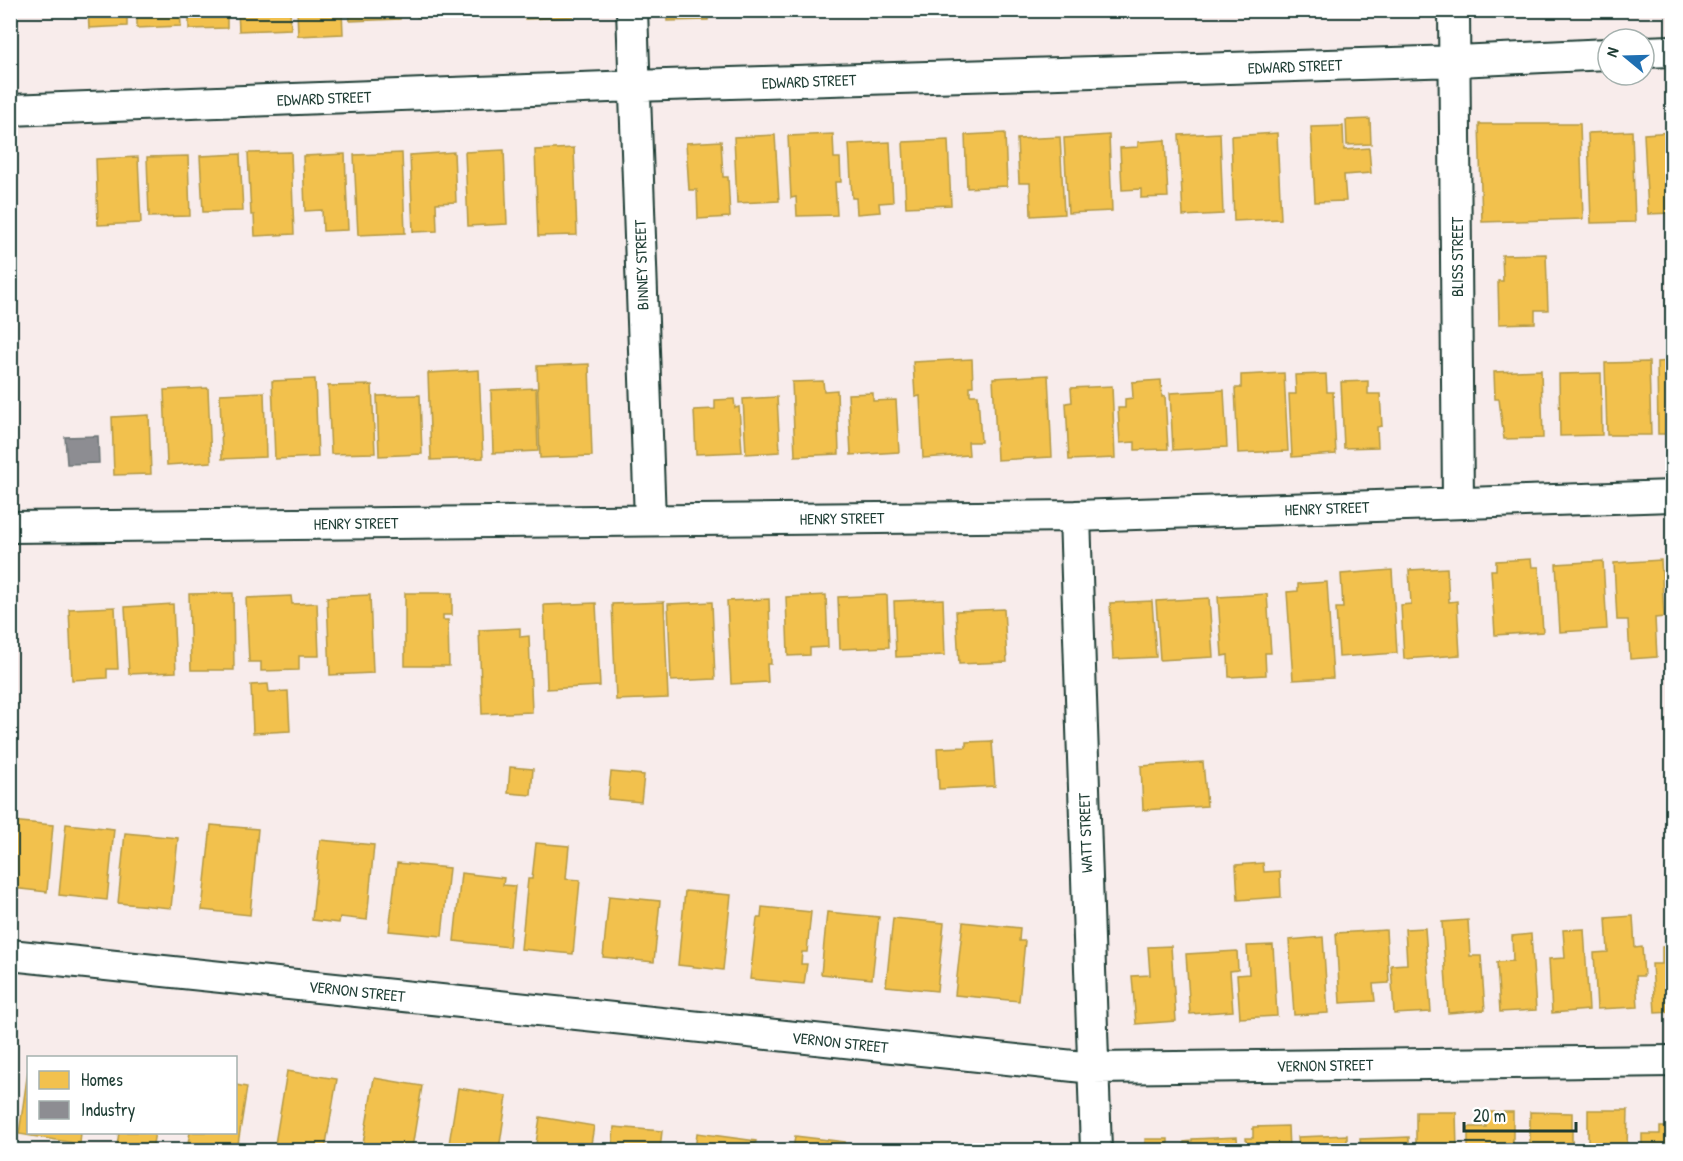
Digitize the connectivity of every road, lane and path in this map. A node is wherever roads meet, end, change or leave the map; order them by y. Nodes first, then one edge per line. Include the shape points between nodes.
1 (632, 10) edge
2 (1454, 10) edge
3 (1672, 51) edge
4 (1656, 52) edge
5 (1596, 55) edge
6 (1456, 61) junction
7 (634, 87) junction
8 (10, 110) edge
9 (1672, 496) edge
10 (1458, 503) junction
11 (1075, 516) junction
12 (650, 520) junction
13 (10, 527) edge
14 (10, 955) edge
15 (1672, 1061) edge
16 (1093, 1068) junction
17 (1096, 1150) edge

1 - 7 street, BINNEY STREET
2 - 6 street, BLISS STREET
3 - 4 street
5 - 6 street, EDWARD STREET
6 - 7 street, EDWARD STREET
6 - 10 street, BLISS STREET
7 - 8 street, EDWARD STREET
7 - 12 street, BINNEY STREET
9 - 10 street, HENRY STREET
10 - 11 street, HENRY STREET
11 - 12 street, HENRY STREET
11 - 16 street, WATT STREET
12 - 13 street, HENRY STREET
14 - 16 street, VERNON STREET
15 - 16 street, VERNON STREET
16 - 17 street, WATT STREET

